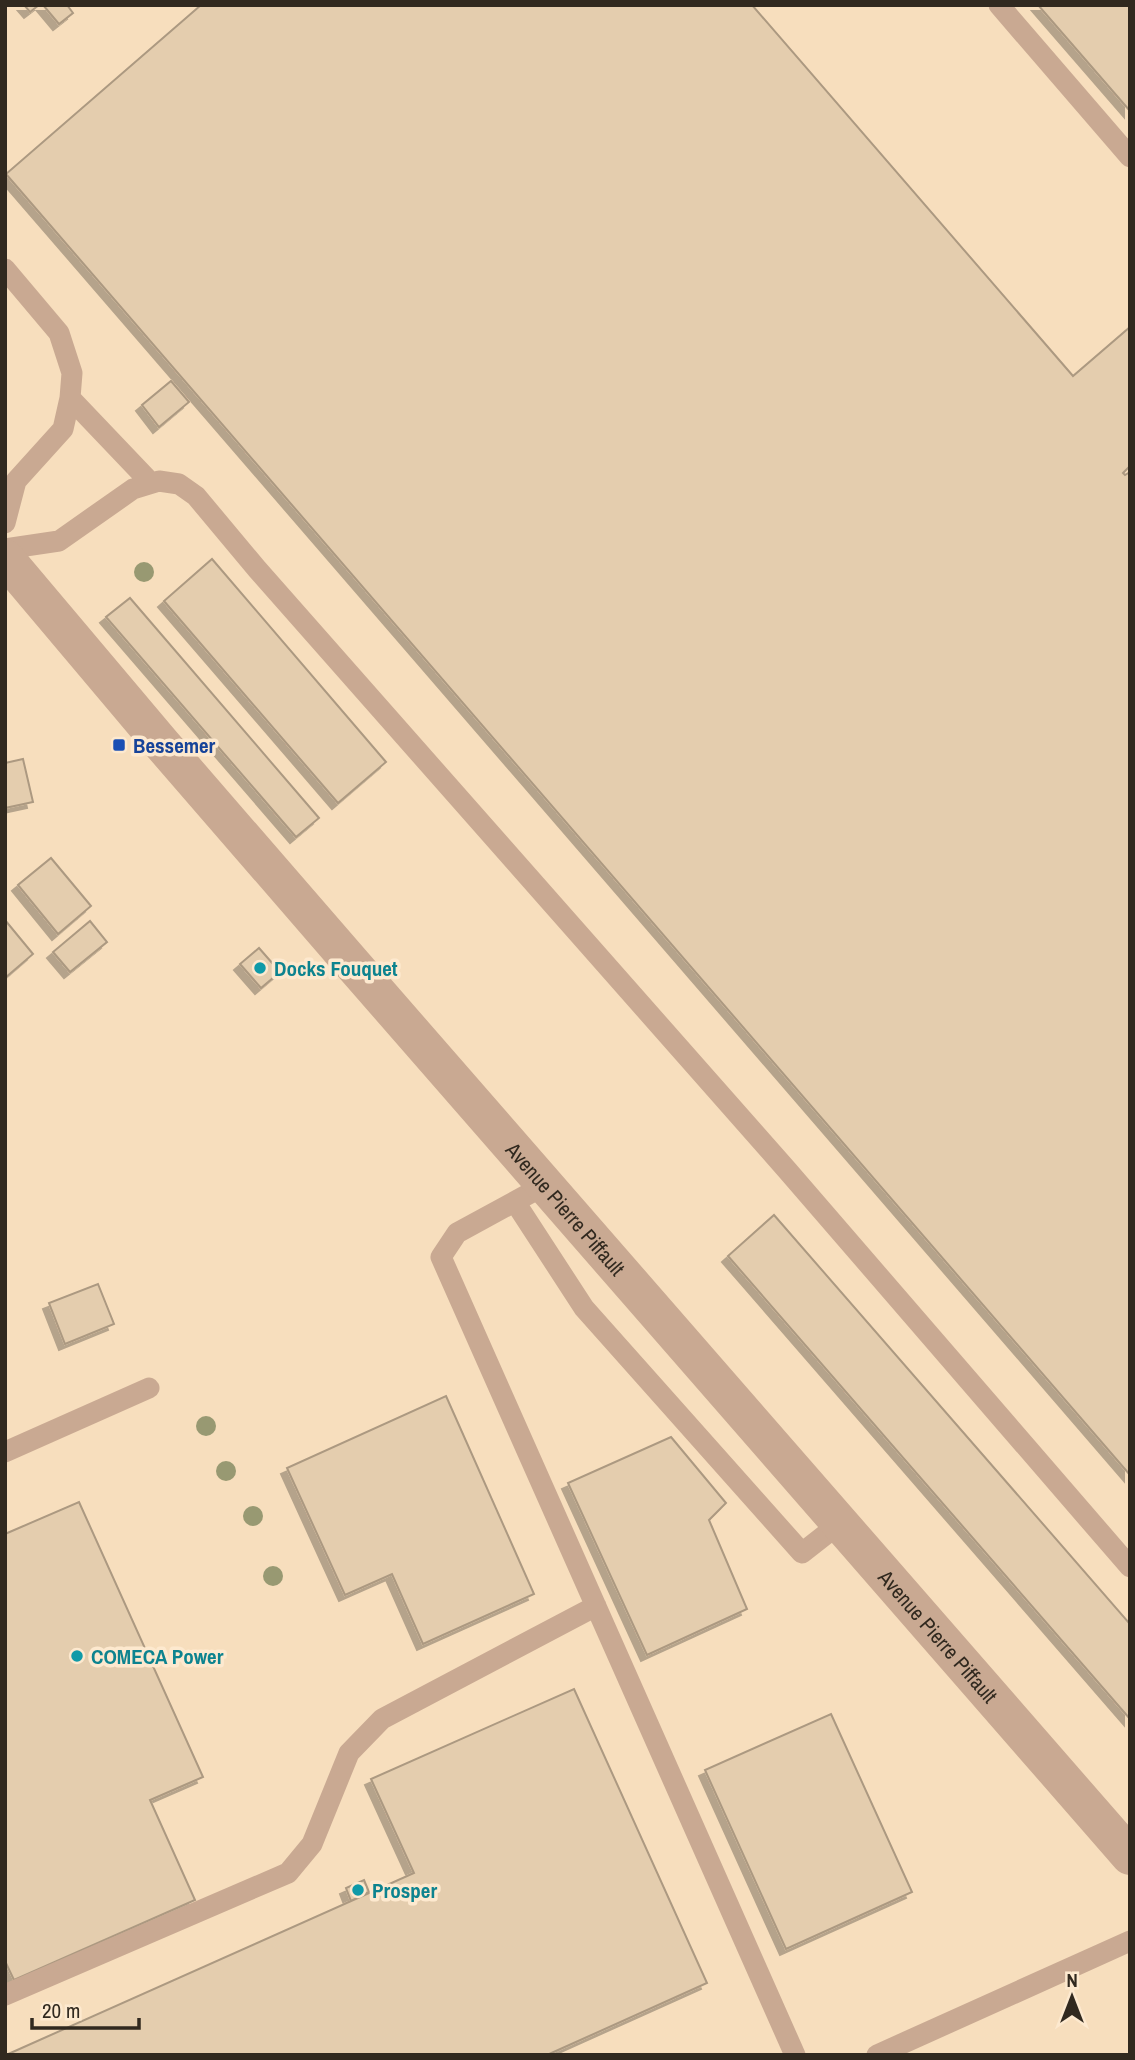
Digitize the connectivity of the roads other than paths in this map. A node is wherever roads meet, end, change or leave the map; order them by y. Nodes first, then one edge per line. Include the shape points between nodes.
1 (999, 5) edge
2 (1130, 157) edge
3 (5, 269) edge
4 (70, 398) junction
5 (151, 483) junction
6 (5, 523) edge
7 (5, 549) edge
8 (5, 558) edge
9 (530, 1193) junction
10 (149, 1388) dead end
11 (5, 1452) edge
12 (839, 1524) junction
13 (1130, 1567) edge
14 (596, 1606) junction
15 (1130, 1856) edge
16 (1130, 1941) edge
17 (5, 1995) edge
18 (795, 2055) edge
19 (877, 2055) edge

1 - 2 lane
3 - 4 lane via 58,334 72,373
4 - 5 lane
4 - 6 lane via 63,429 16,481
5 - 7 lane via 133,489 59,541
5 - 13 lane via 179,484 196,496
8 - 9 street, Avenue Pierre Piffault
9 - 12 street, Avenue Pierre Piffault
9 - 12 lane via 584,1308 802,1553
9 - 14 lane via 457,1233 441,1257
10 - 11 lane
12 - 15 street, Avenue Pierre Piffault
14 - 17 lane via 382,1719 349,1753 312,1844 288,1873
14 - 18 lane
16 - 19 lane

